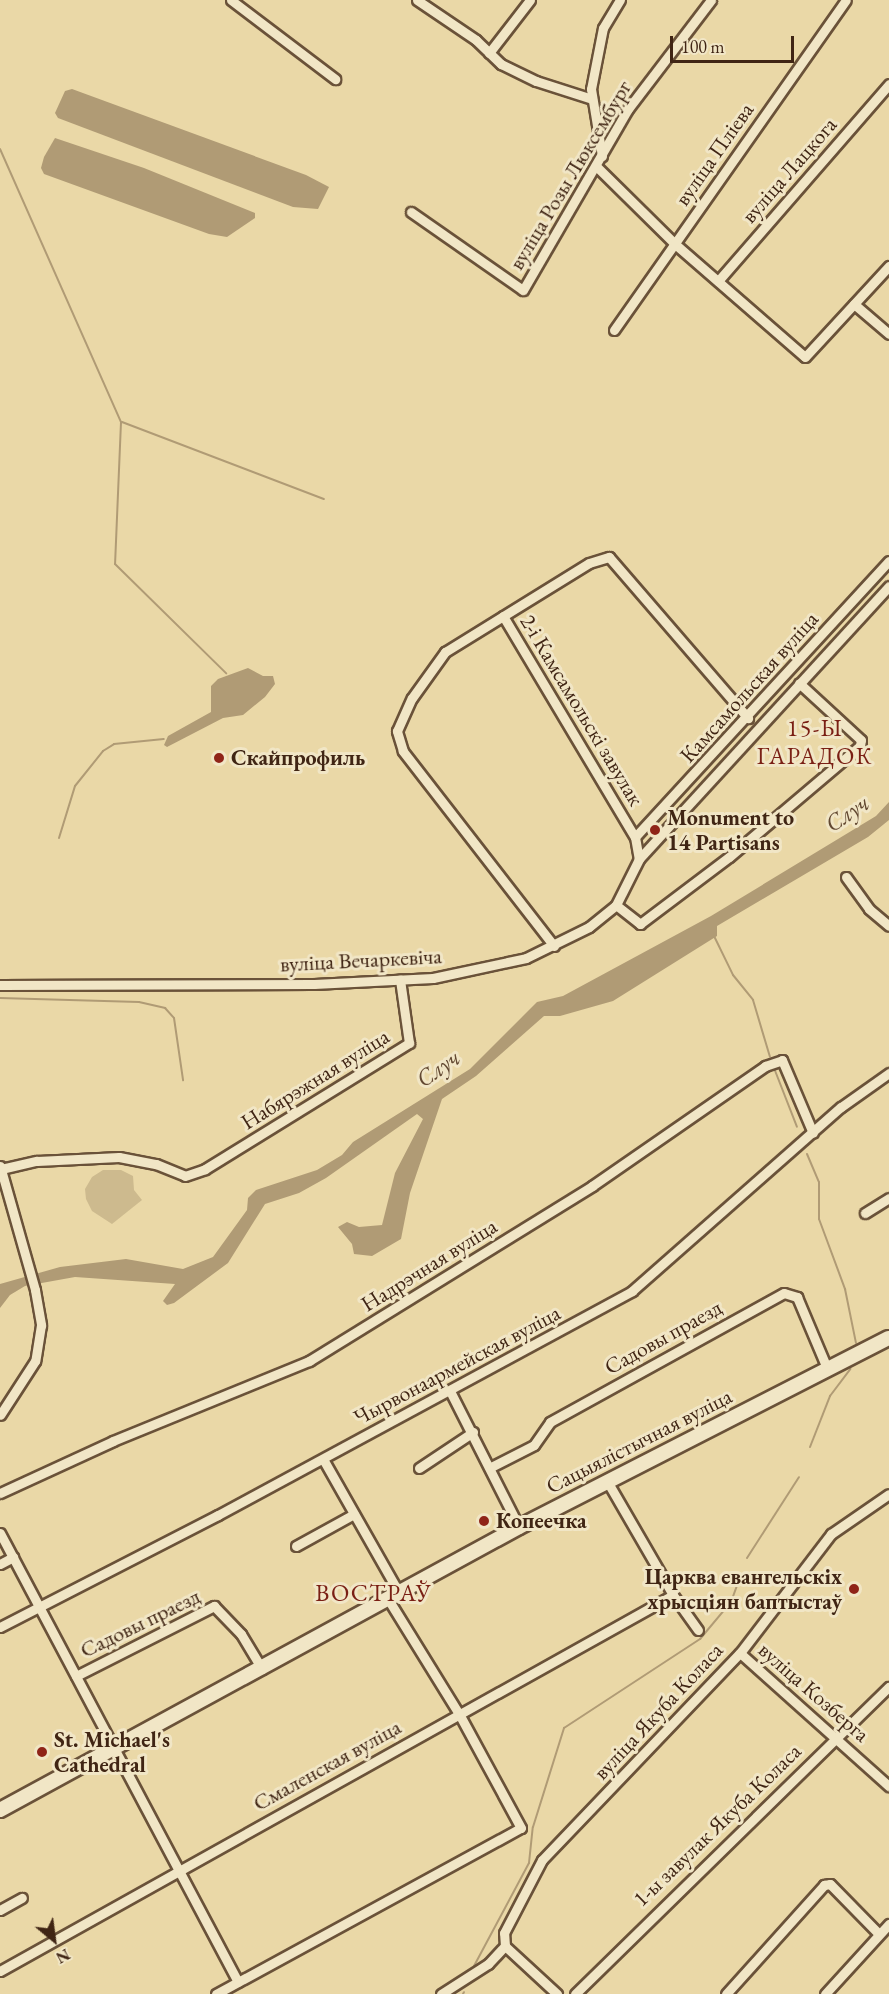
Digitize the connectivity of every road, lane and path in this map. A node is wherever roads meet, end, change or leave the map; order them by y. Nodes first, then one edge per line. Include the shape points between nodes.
1 (231, 0) edge
2 (417, 0) edge
3 (530, 0) edge
4 (620, 0) edge
5 (711, 0) edge
6 (846, 0) edge
7 (489, 53) junction
8 (335, 79) dead end
9 (889, 84) edge
10 (592, 99) junction
11 (602, 156) junction
12 (596, 166) junction
13 (411, 213) dead end
14 (675, 244) junction
15 (889, 266) edge
16 (718, 281) junction
17 (854, 304) junction
18 (614, 330) dead end
19 (889, 334) edge
20 (889, 561) edge
21 (889, 586) edge
22 (503, 616) junction
23 (799, 683) junction
24 (748, 718) junction
25 (635, 837) junction
26 (639, 860) junction
27 (846, 877) dead end
28 (616, 905) junction
29 (889, 926) edge
30 (554, 946) junction
31 (400, 980) junction
32 (0, 985) edge
33 (889, 1073) edge
34 (813, 1133) junction
35 (0, 1168) edge
36 (889, 1198) edge
37 (865, 1213) dead end
38 (889, 1338) edge
39 (827, 1368) junction
40 (450, 1391) junction
41 (0, 1415) edge
42 (473, 1432) junction
43 (323, 1459) junction
44 (491, 1467) junction
45 (419, 1468) dead end
46 (607, 1481) junction
47 (0, 1493) edge
48 (889, 1494) edge
49 (354, 1514) junction
50 (519, 1527) junction
51 (0, 1533) edge
52 (296, 1546) dead end
53 (13, 1557) junction
54 (0, 1564) edge
55 (673, 1595) junction
56 (394, 1596) junction
57 (39, 1606) junction
58 (0, 1627) edge
59 (698, 1630) dead end
60 (740, 1653) junction
61 (262, 1669) junction
62 (75, 1676) junction
63 (889, 1687) edge
64 (459, 1714) junction
65 (837, 1736) junction
66 (114, 1748) junction
67 (889, 1786) edge
68 (0, 1810) edge
69 (180, 1870) junction
70 (22, 1898) dead end
71 (0, 1910) edge
72 (889, 1924) edge
73 (879, 1934) junction
74 (505, 1946) junction
75 (0, 1971) edge
76 (238, 1983) junction
77 (220, 1993) edge
78 (441, 1994) edge
79 (557, 1994) edge
80 (575, 1994) edge
81 (726, 1994) edge
82 (825, 1994) edge

1 - 8 street
2 - 7 street
3 - 7 street
4 - 10 street via 603,28
5 - 11 street, вуліца Розы Люксембург via 628,109
6 - 14 street, вуліца Пліева
7 - 10 street via 501,64 536,81
9 - 16 street, вуліца Лацкога
10 - 11 street
11 - 12 street, вуліца Розы Люксембург
12 - 13 street, вуліца Розы Люксембург via 523,290
12 - 14 street
14 - 16 street
14 - 18 street, вуліца Пліева
15 - 17 street
16 - 17 street via 805,357
17 - 19 street
20 - 24 street, Камсамольская вуліца
21 - 23 street, Камсамольская вуліца
22 - 24 street via 589,563 609,557
22 - 25 street, 2-і Камсамольскі завулак
22 - 30 street, 2-і Камсамольскі завулак via 446,652 412,698 397,731 403,751
23 - 26 street, Камсамольская вуліца
23 - 28 street via 861,740 860,746 729,857 640,924
24 - 25 street, Камсамольская вуліца
25 - 26 street, 2-і Камсамольскі завулак
26 - 28 street, Камсамольская вуліца
27 - 29 street via 869,909
28 - 30 street, вуліца Вечаркевіча
30 - 31 street, вуліца Вечаркевіча via 526,958 469,971
31 - 32 street, вуліца Вечаркевіча
31 - 35 street, Набярэжная вуліца via 409,1043 233,1153 184,1176 156,1164 119,1157 37,1161
33 - 34 street, Чырвонаармейская вуліца
34 - 40 street, Чырвонаармейская вуліца via 632,1291
34 - 47 street, Надрэчная вуліца via 782,1060 765,1066 592,1186 309,1361 113,1440
35 - 41 street via 35,1290 40,1346 27,1378
36 - 37 street
38 - 39 main road, Сацыялістычная вуліца
39 - 44 street, Садовы праезд via 797,1297 784,1293 550,1422 534,1445
39 - 46 main road, Сацыялістычная вуліца
40 - 42 street
40 - 43 street, Чырвонаармейская вуліца
42 - 44 street
42 - 45 street
43 - 49 street
43 - 57 street, Чырвонаармейская вуліца
44 - 50 street
46 - 50 main road, Сацыялістычная вуліца
46 - 55 street
48 - 60 street, вуліца Якуба Коласа via 831,1534
49 - 52 street
49 - 56 street
50 - 56 main road, Сацыялістычная вуліца
51 - 53 street
53 - 54 street
53 - 57 street
55 - 59 street
55 - 64 street, Смаленская вуліца
56 - 61 main road, Сацыялістычная вуліца
56 - 64 street
57 - 58 street, Чырвонаармейская вуліца
57 - 62 street
60 - 65 street, вуліца Козберга
60 - 74 street, вуліца Якуба Коласа via 542,1860 504,1934
61 - 62 street, Садовы праезд via 241,1634 214,1606
61 - 66 main road, Сацыялістычная вуліца
62 - 66 street
63 - 65 street, 1-ы завулак Якуба Коласа
64 - 69 street, Смаленская вуліца
64 - 76 street via 521,1828
65 - 67 street, вуліца Козберга
65 - 80 street, 1-ы завулак Якуба Коласа
66 - 68 main road, Сацыялістычная вуліца
66 - 69 street
69 - 75 street, Смаленская вуліца
69 - 76 street
70 - 71 street
72 - 73 street
73 - 81 street via 830,1884 824,1885
73 - 82 street
74 - 78 street via 488,1964
74 - 79 street
76 - 77 street

